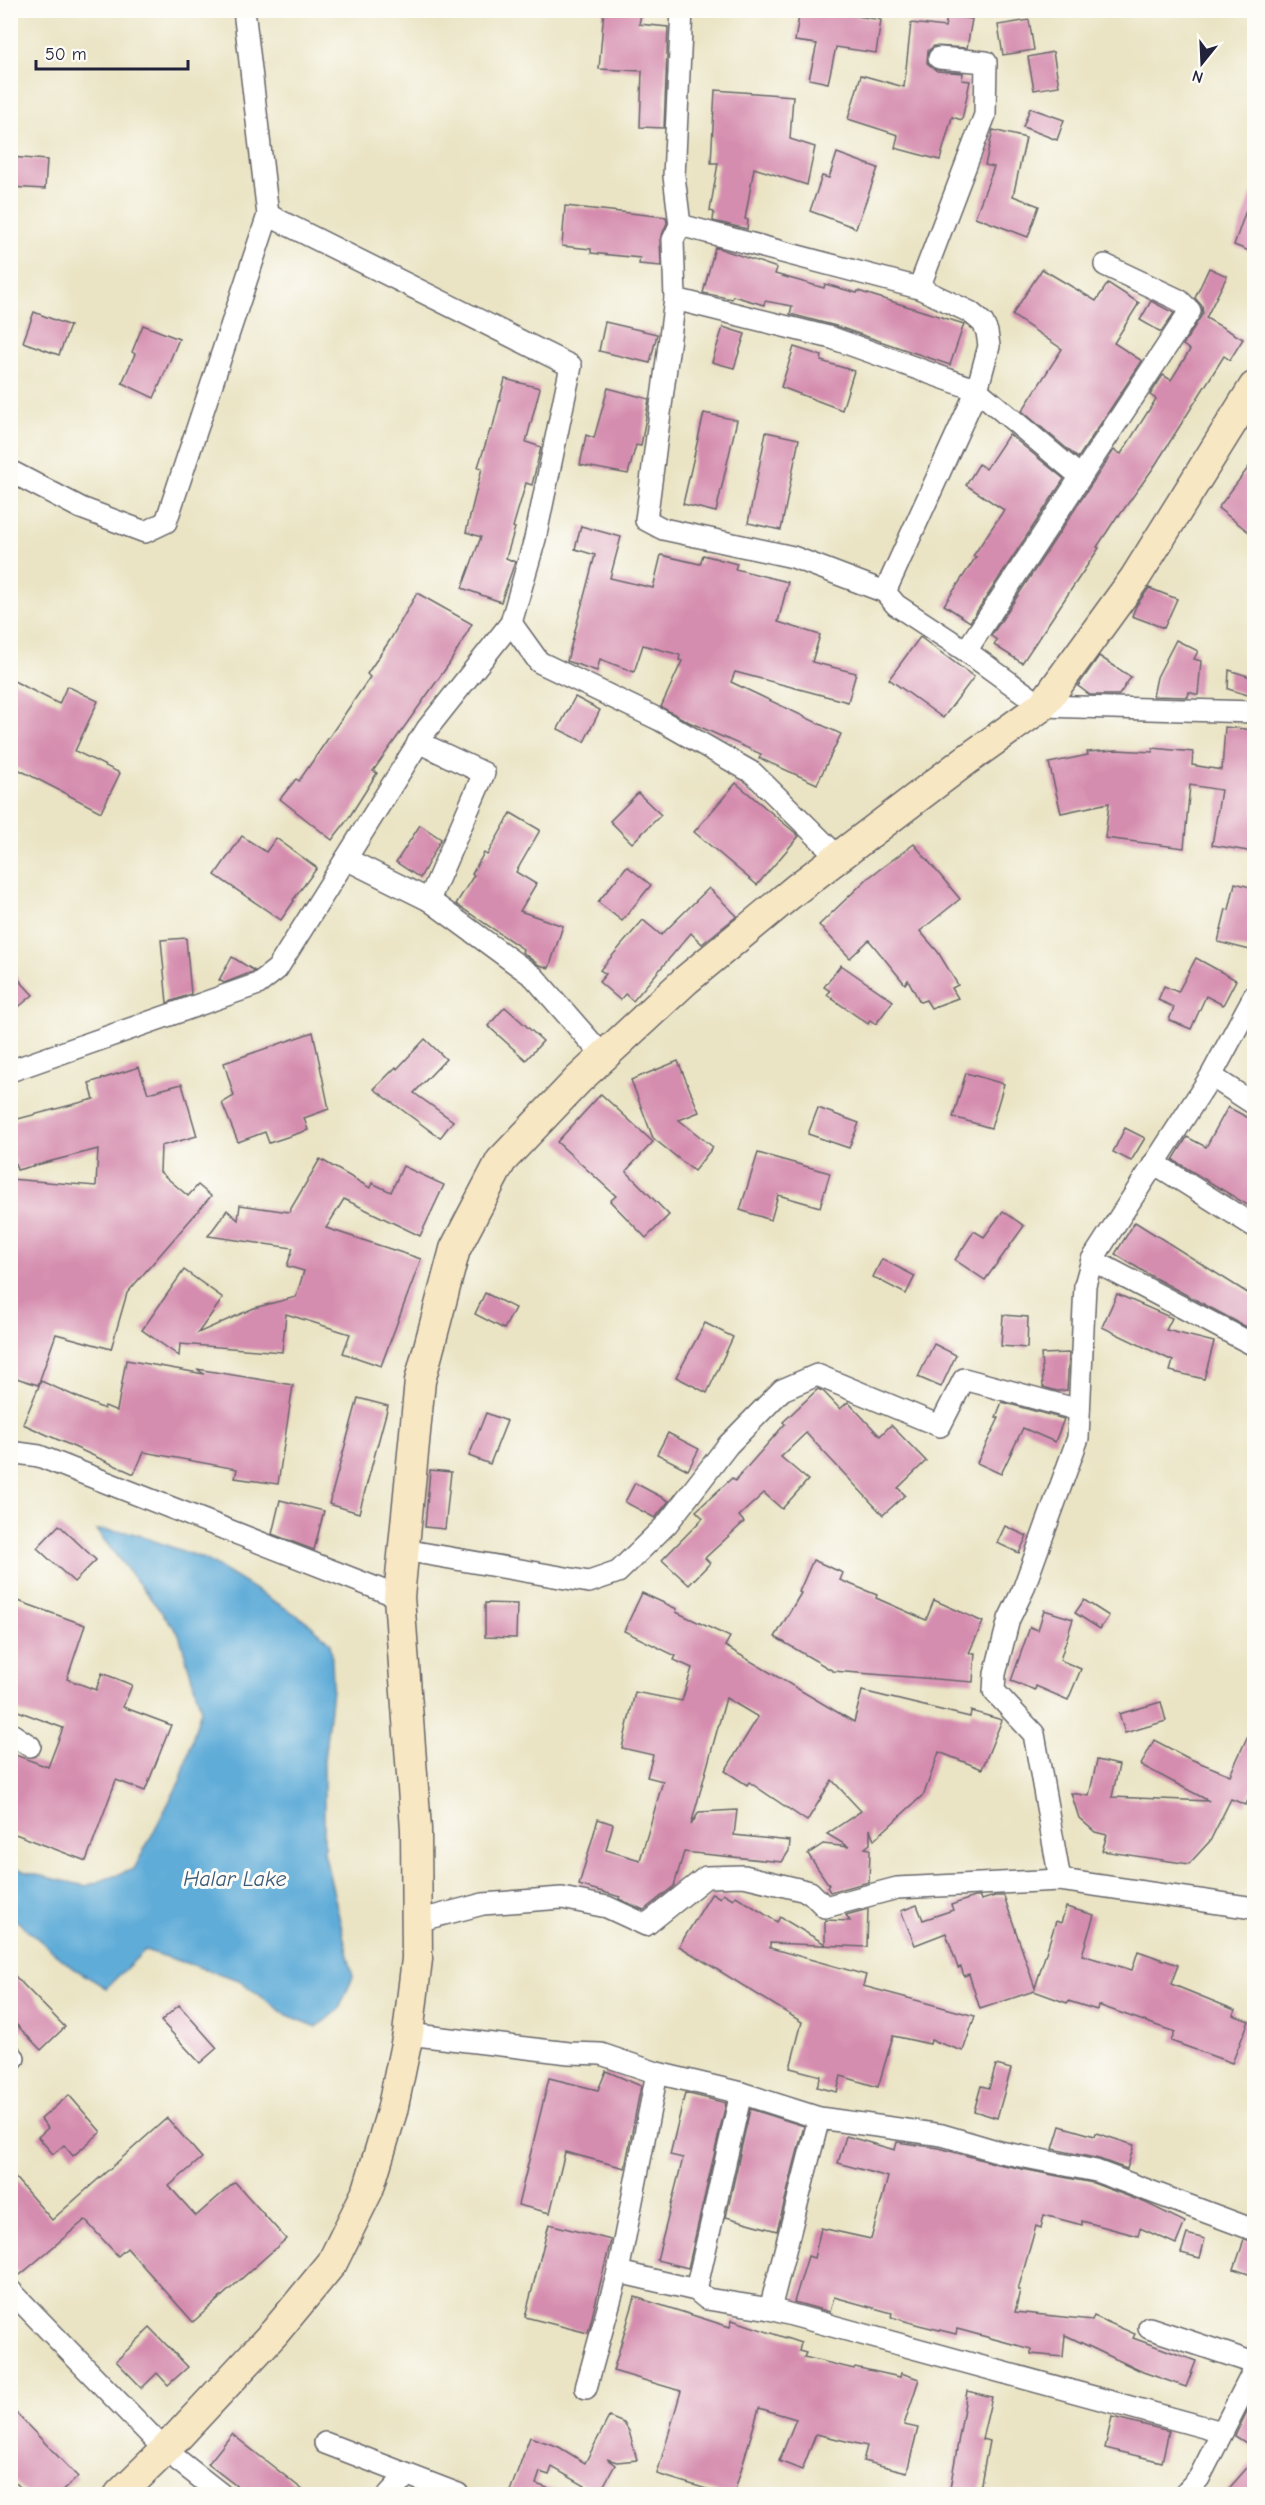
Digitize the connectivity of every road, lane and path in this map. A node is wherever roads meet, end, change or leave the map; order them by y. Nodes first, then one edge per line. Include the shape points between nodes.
1 (244, 10) edge
2 (682, 10) edge
3 (939, 58) dead end
4 (268, 214) junction
5 (680, 225) junction
6 (1105, 265) dead end
7 (919, 288) junction
8 (675, 299) junction
9 (1254, 387) edge
10 (977, 390) junction
11 (10, 471) edge
12 (1081, 477) junction
13 (885, 592) junction
14 (511, 623) junction
15 (966, 651) junction
16 (1042, 706) junction
17 (1254, 712) edge
18 (418, 742) junction
19 (838, 857) junction
20 (346, 859) junction
21 (429, 900) junction
22 (1254, 996) edge
23 (603, 1057) junction
24 (10, 1071) edge
25 (1211, 1076) junction
26 (1254, 1104) edge
27 (1154, 1163) junction
28 (1254, 1226) edge
29 (1092, 1260) junction
30 (1254, 1346) edge
31 (1079, 1410) junction
32 (10, 1452) edge
33 (404, 1550) junction
34 (399, 1597) junction
35 (10, 1734) edge
36 (30, 1746) dead end
37 (1060, 1880) junction
38 (1254, 1908) edge
39 (417, 1921) junction
40 (408, 2034) junction
41 (10, 2054) edge
42 (10, 2062) edge
43 (657, 2073) junction
44 (741, 2093) junction
45 (819, 2118) junction
46 (1254, 2230) edge
47 (618, 2272) junction
48 (10, 2290) edge
49 (696, 2290) junction
50 (770, 2309) junction
51 (1149, 2328) dead end
52 (1254, 2363) edge
53 (1254, 2370) edge
54 (586, 2388) dead end
55 (1222, 2432) junction
56 (325, 2443) dead end
57 (165, 2451) junction
58 (406, 2475) junction
59 (120, 2494) edge
60 (220, 2494) edge
61 (389, 2494) edge
62 (458, 2494) edge
63 (1184, 2494) edge

1 - 4 street
2 - 5 street via 674,176
3 - 7 street via 986,62 985,115
4 - 11 street via 166,522 145,532 81,508
4 - 14 street via 571,366 535,539
5 - 7 street
5 - 8 street via 673,240
6 - 12 street via 1179,300 1190,311
7 - 10 street via 970,312 983,323 989,346
8 - 10 street via 832,338
8 - 13 street via 646,520 663,529 793,557
9 - 16 street via 1135,578
10 - 12 street
10 - 13 street
12 - 15 street
13 - 15 street via 897,605
14 - 18 street
14 - 19 street via 539,662 660,720 753,773
15 - 16 street
16 - 17 street
16 - 19 street
18 - 20 street
18 - 21 street via 484,773
19 - 23 street via 686,980
20 - 21 street
20 - 24 street via 278,969 258,984
21 - 23 street via 534,976
22 - 25 street
23 - 33 street via 501,1161 454,1249 420,1381
25 - 26 street
25 - 27 street
27 - 28 street
27 - 29 street
29 - 30 street
29 - 31 street via 1085,1285
31 - 33 street via 964,1378 940,1426 817,1375 782,1390 728,1445 667,1524 618,1572 589,1582
31 - 37 street via 1078,1438 1009,1619 994,1691 1034,1734
32 - 34 street via 39,1456
33 - 34 street
34 - 39 street via 416,1829
35 - 36 street
37 - 38 street
37 - 39 street via 897,1888 825,1907 810,1892 800,1889 744,1875 706,1876 646,1925 607,1907 562,1898 483,1904
39 - 40 street via 417,1959
40 - 43 street via 601,2054
40 - 57 street via 392,2111 368,2190 332,2263 275,2332
41 - 42 street via 14,2058
43 - 44 street
43 - 47 street
44 - 45 street
44 - 49 street
45 - 46 street via 942,2135 1000,2152 1096,2171
45 - 50 street
47 - 49 street
47 - 54 street
48 - 57 street
49 - 50 street via 707,2299
50 - 55 street
51 - 52 street
53 - 55 street
55 - 63 street via 1199,2478
56 - 58 street
57 - 59 street
57 - 60 street
58 - 61 street
58 - 62 street

